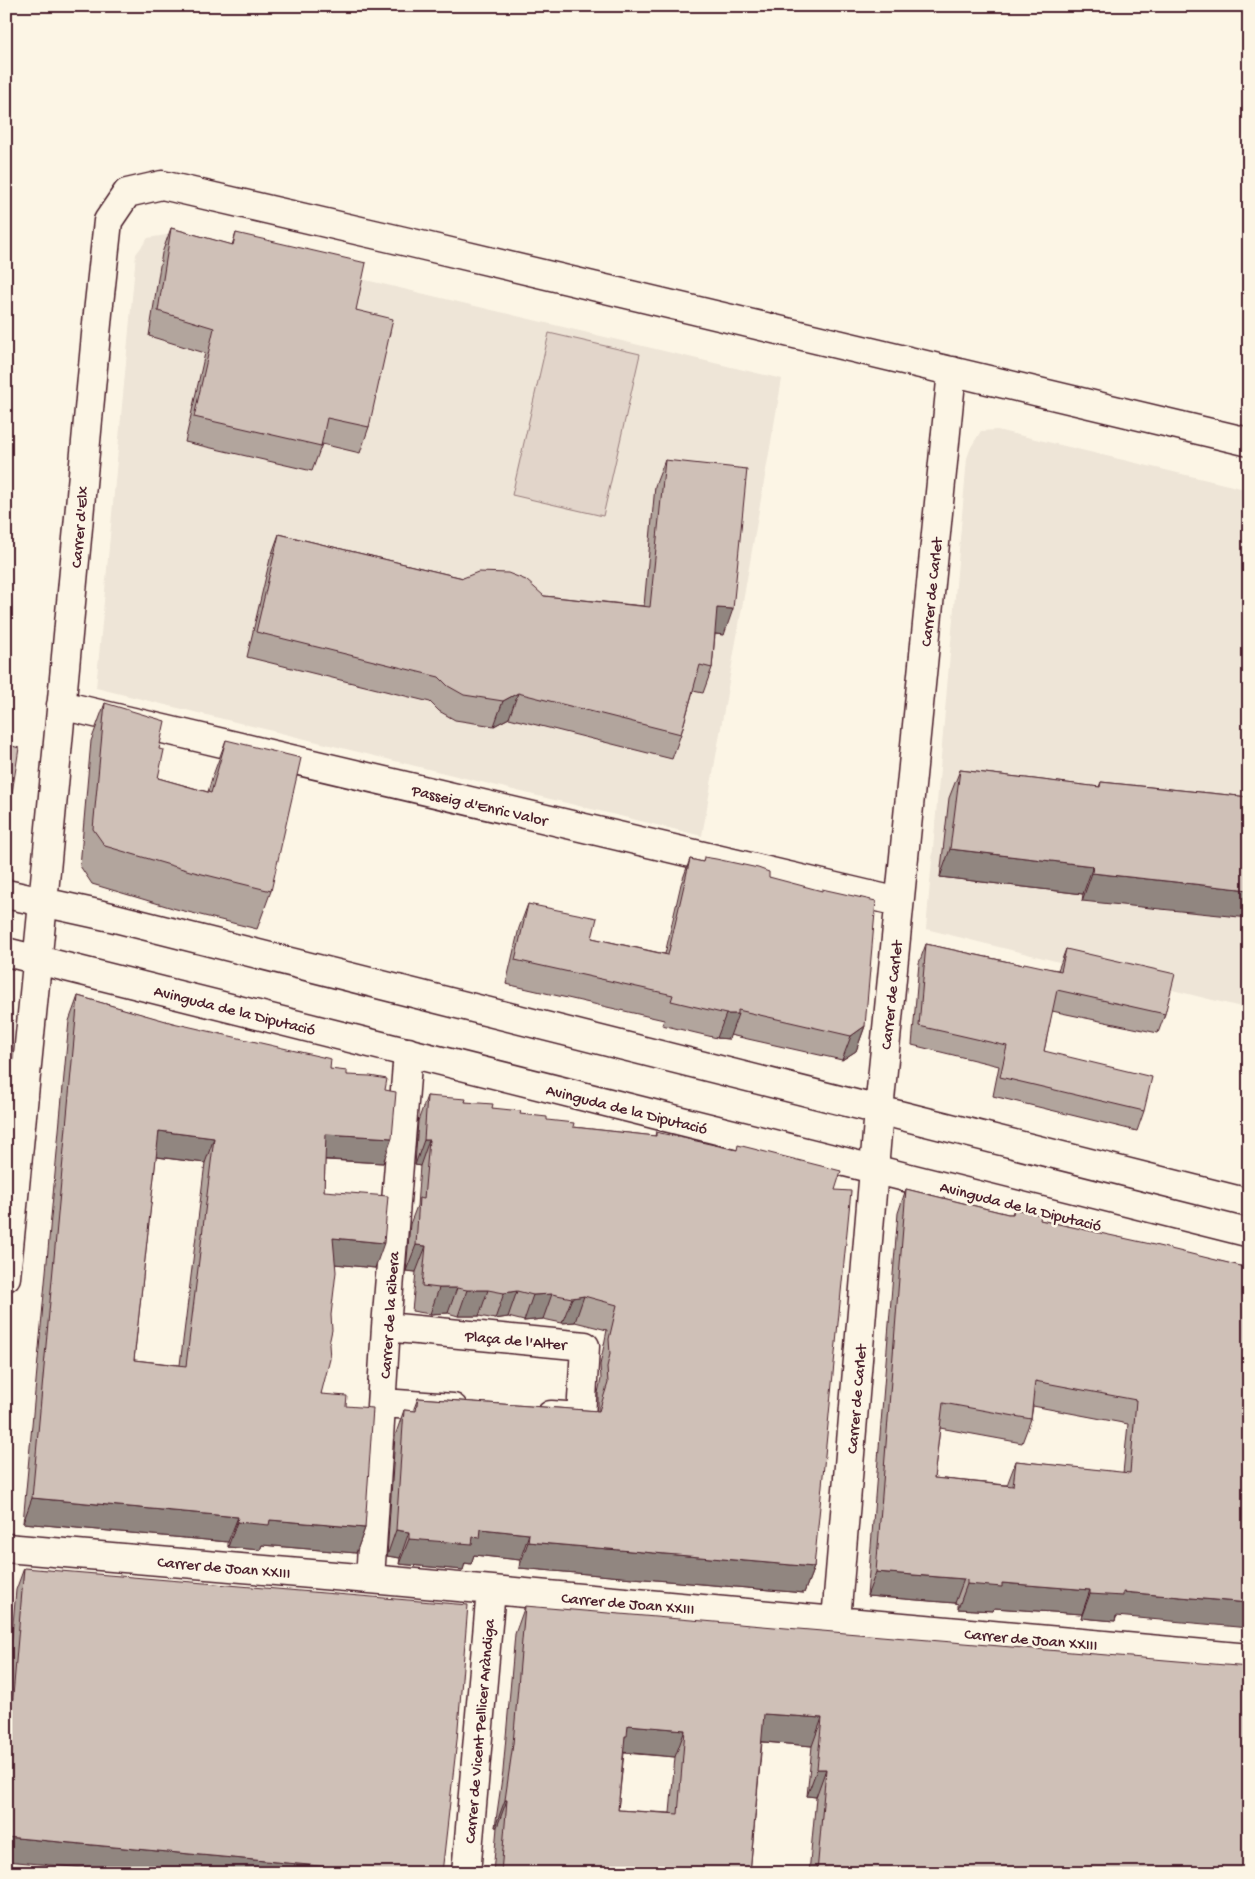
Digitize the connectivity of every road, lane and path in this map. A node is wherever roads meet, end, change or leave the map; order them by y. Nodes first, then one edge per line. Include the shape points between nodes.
1 (952, 371) junction
2 (1249, 442) edge
3 (61, 706) junction
4 (6, 894) edge
5 (899, 902) junction
6 (43, 903) junction
7 (6, 952) edge
8 (37, 960) junction
9 (408, 1052) junction
10 (879, 1110) junction
11 (875, 1168) junction
12 (1249, 1202) edge
13 (1249, 1263) edge
14 (6, 1277) edge
15 (386, 1327) junction
16 (383, 1403) junction
17 (482, 1410) edge
18 (522, 1413) edge
19 (6, 1548) edge
20 (370, 1578) junction
21 (491, 1590) junction
22 (836, 1620) junction
23 (1249, 1658) edge
24 (466, 1873) edge

1 - 2 street
1 - 3 street, Carrer d'Elx via 162,185 127,193 108,221
1 - 5 street, Carrer de Carlet
3 - 5 street, Passeig d'Enric Valor
3 - 6 street, Carrer d'Elx
4 - 6 street
5 - 10 street, Carrer de Carlet
6 - 8 street, Carrer d'Elx
6 - 10 street via 111,917
7 - 8 street, Avinguda de la Diputació
8 - 9 street, Avinguda de la Diputació
8 - 14 street, Carrer d'Elx
9 - 11 street, Avinguda de la Diputació
9 - 15 street, Carrer de la Ribera
10 - 11 street, Carrer de Carlet
10 - 12 street
11 - 13 street, Avinguda de la Diputació
11 - 22 street, Carrer de Carlet
15 - 16 street, Carrer de la Ribera
15 - 18 street, Plaça de l'Alter via 586,1346 581,1417
16 - 17 street
16 - 20 street, Carrer de la Ribera
19 - 20 street, Carrer de Joan XXIII
20 - 21 street, Carrer de Joan XXIII
21 - 22 street, Carrer de Joan XXIII
21 - 24 street, Carrer de Vicent Pellicer Aràndiga
22 - 23 street, Carrer de Joan XXIII

